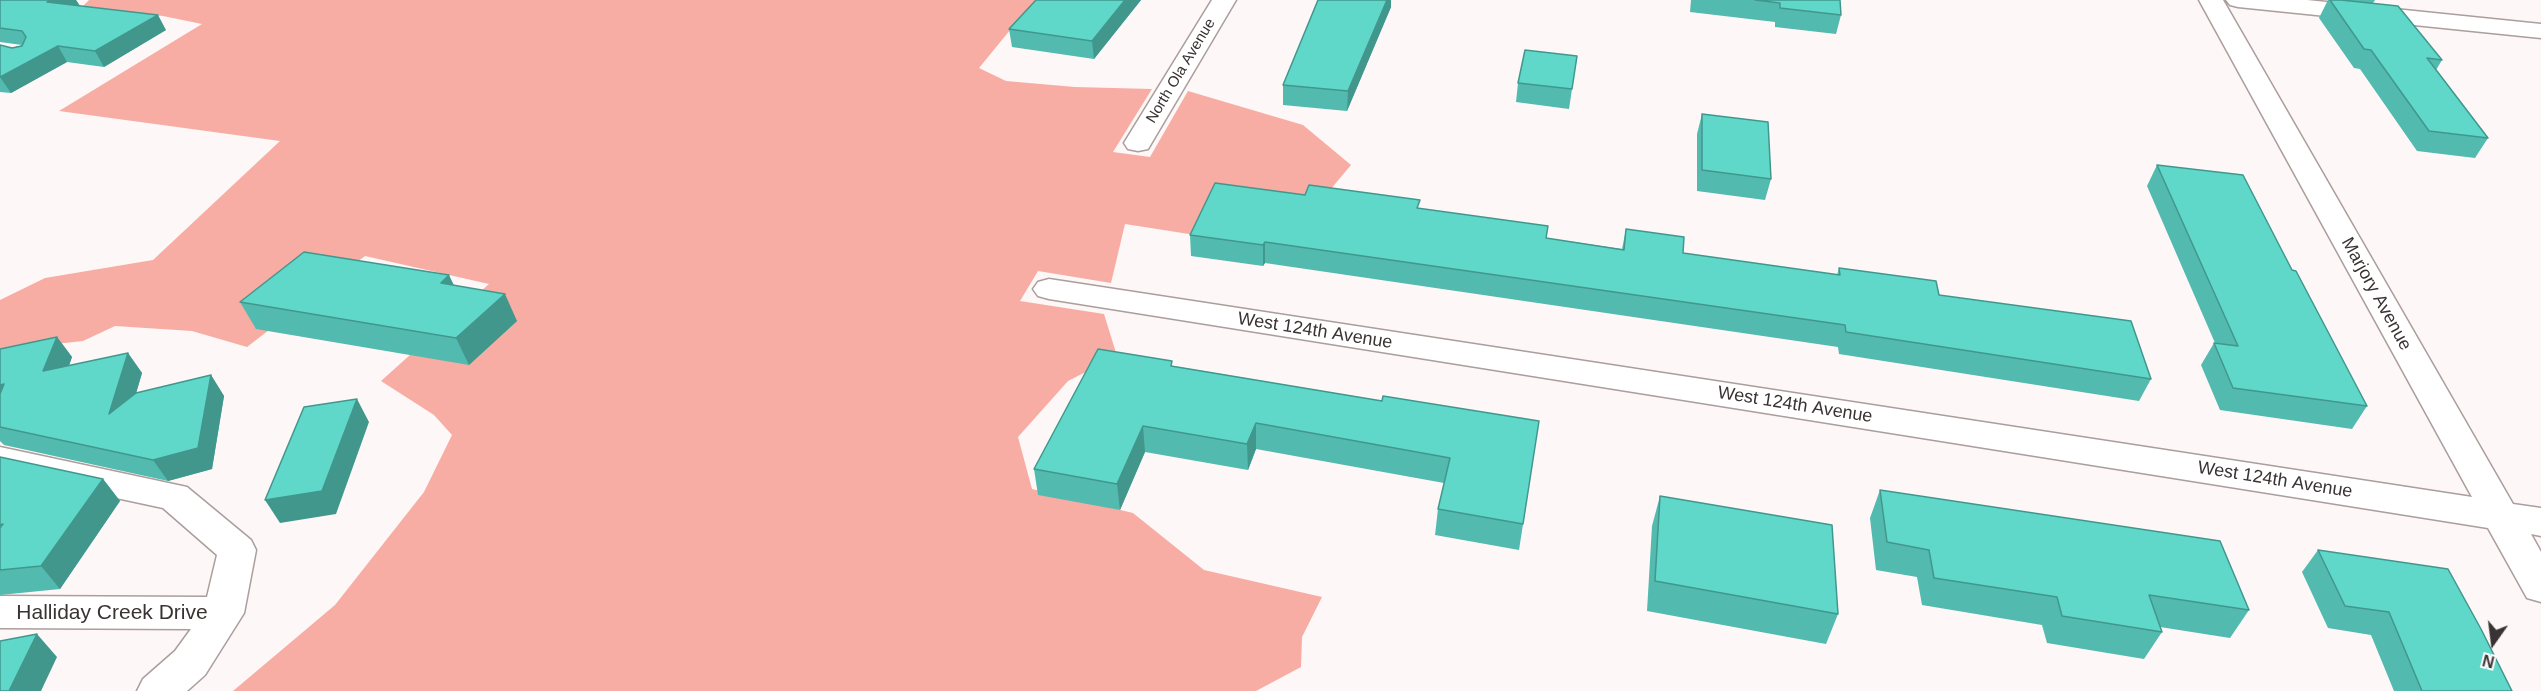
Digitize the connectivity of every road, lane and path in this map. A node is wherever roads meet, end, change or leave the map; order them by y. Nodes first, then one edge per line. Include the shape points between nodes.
1 (1224, 0) edge
2 (2211, 0) edge
3 (2238, 0) edge
4 (2541, 31) edge
5 (1138, 143) dead end
6 (1049, 289) dead end
7 (0, 460) edge
8 (2501, 515) junction
9 (2541, 522) edge
10 (2541, 587) edge
11 (0, 612) edge
12 (224, 613) junction
13 (158, 691) edge

1 - 5 street, North Ola Avenue
2 - 8 street, Marjory Avenue
3 - 4 street
6 - 8 street, West 124th Avenue
7 - 12 street via 174,497 237,550
8 - 9 street, West 124th Avenue
8 - 10 street, Marjory Avenue
11 - 12 street, Halliday Creek Drive
12 - 13 street via 190,663

